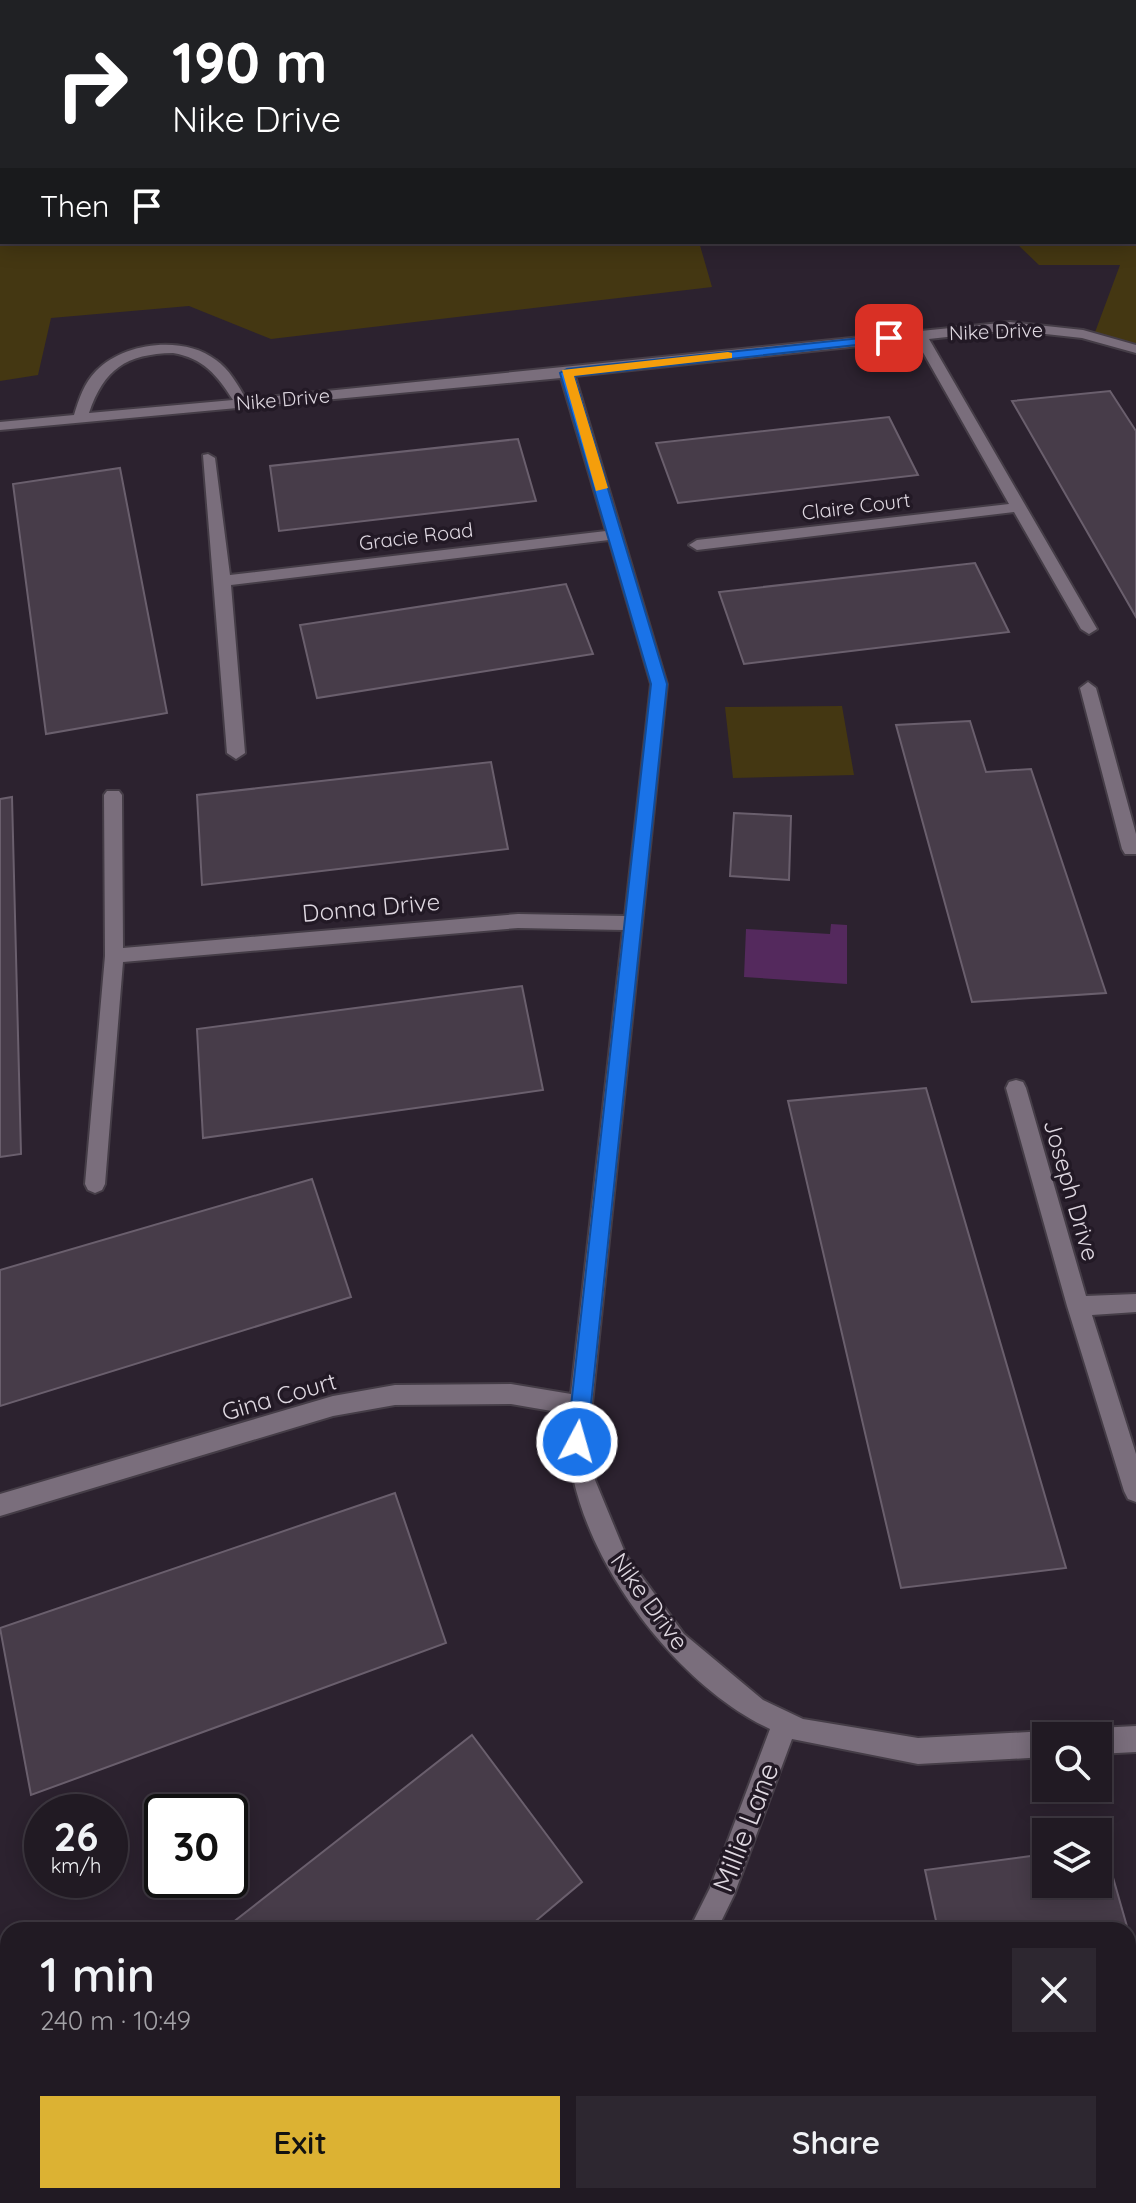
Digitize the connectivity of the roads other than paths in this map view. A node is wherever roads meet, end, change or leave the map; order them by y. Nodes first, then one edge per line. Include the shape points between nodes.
1 (920, 335) junction
2 (1136, 349) edge
3 (567, 373) junction
4 (242, 403) junction
5 (80, 418) junction
6 (0, 426) edge
7 (208, 458) dead end
8 (1019, 507) junction
9 (615, 535) junction
10 (697, 545) dead end
11 (223, 581) junction
12 (1089, 629) dead end
13 (1088, 688) dead end
14 (236, 753) dead end
15 (113, 795) dead end
16 (1134, 853) edge
17 (633, 923) junction
18 (114, 956) junction
19 (1016, 1088) dead end
20 (95, 1184) dead end
21 (1136, 1303) edge
22 (1078, 1306) junction
23 (581, 1406) junction
24 (1136, 1491) edge
25 (0, 1505) edge
26 (785, 1723) junction
27 (1136, 1739) edge
28 (1112, 1740) edge
29 (1032, 1745) edge
30 (706, 1922) edge

1 - 2 street, Nike Drive via 1045,328
1 - 3 street, Nike Drive
1 - 8 street
3 - 4 street, Nike Drive
3 - 9 street, Nike Drive
4 - 5 street, Nike Drive
4 - 5 street via 210,362 196,354 158,350 105,369
5 - 6 street, Nike Drive
7 - 11 street
8 - 10 street, Claire Court
8 - 12 street
9 - 11 street, Gracie Road
9 - 17 street, Nike Drive via 659,684
11 - 14 street
13 - 16 street
15 - 18 street
17 - 18 street, Donna Drive via 518,921
17 - 23 street, Nike Drive
18 - 20 street
19 - 22 street, Joseph Drive
21 - 22 street
22 - 24 street, Joseph Drive
23 - 25 street, Gina Court via 511,1394 395,1395 333,1406
23 - 26 street, Nike Drive via 577,1442 583,1480 617,1563 675,1643 754,1709
26 - 29 street, Nike Drive via 802,1731 918,1751
26 - 30 street, Millie Lane
27 - 28 street

